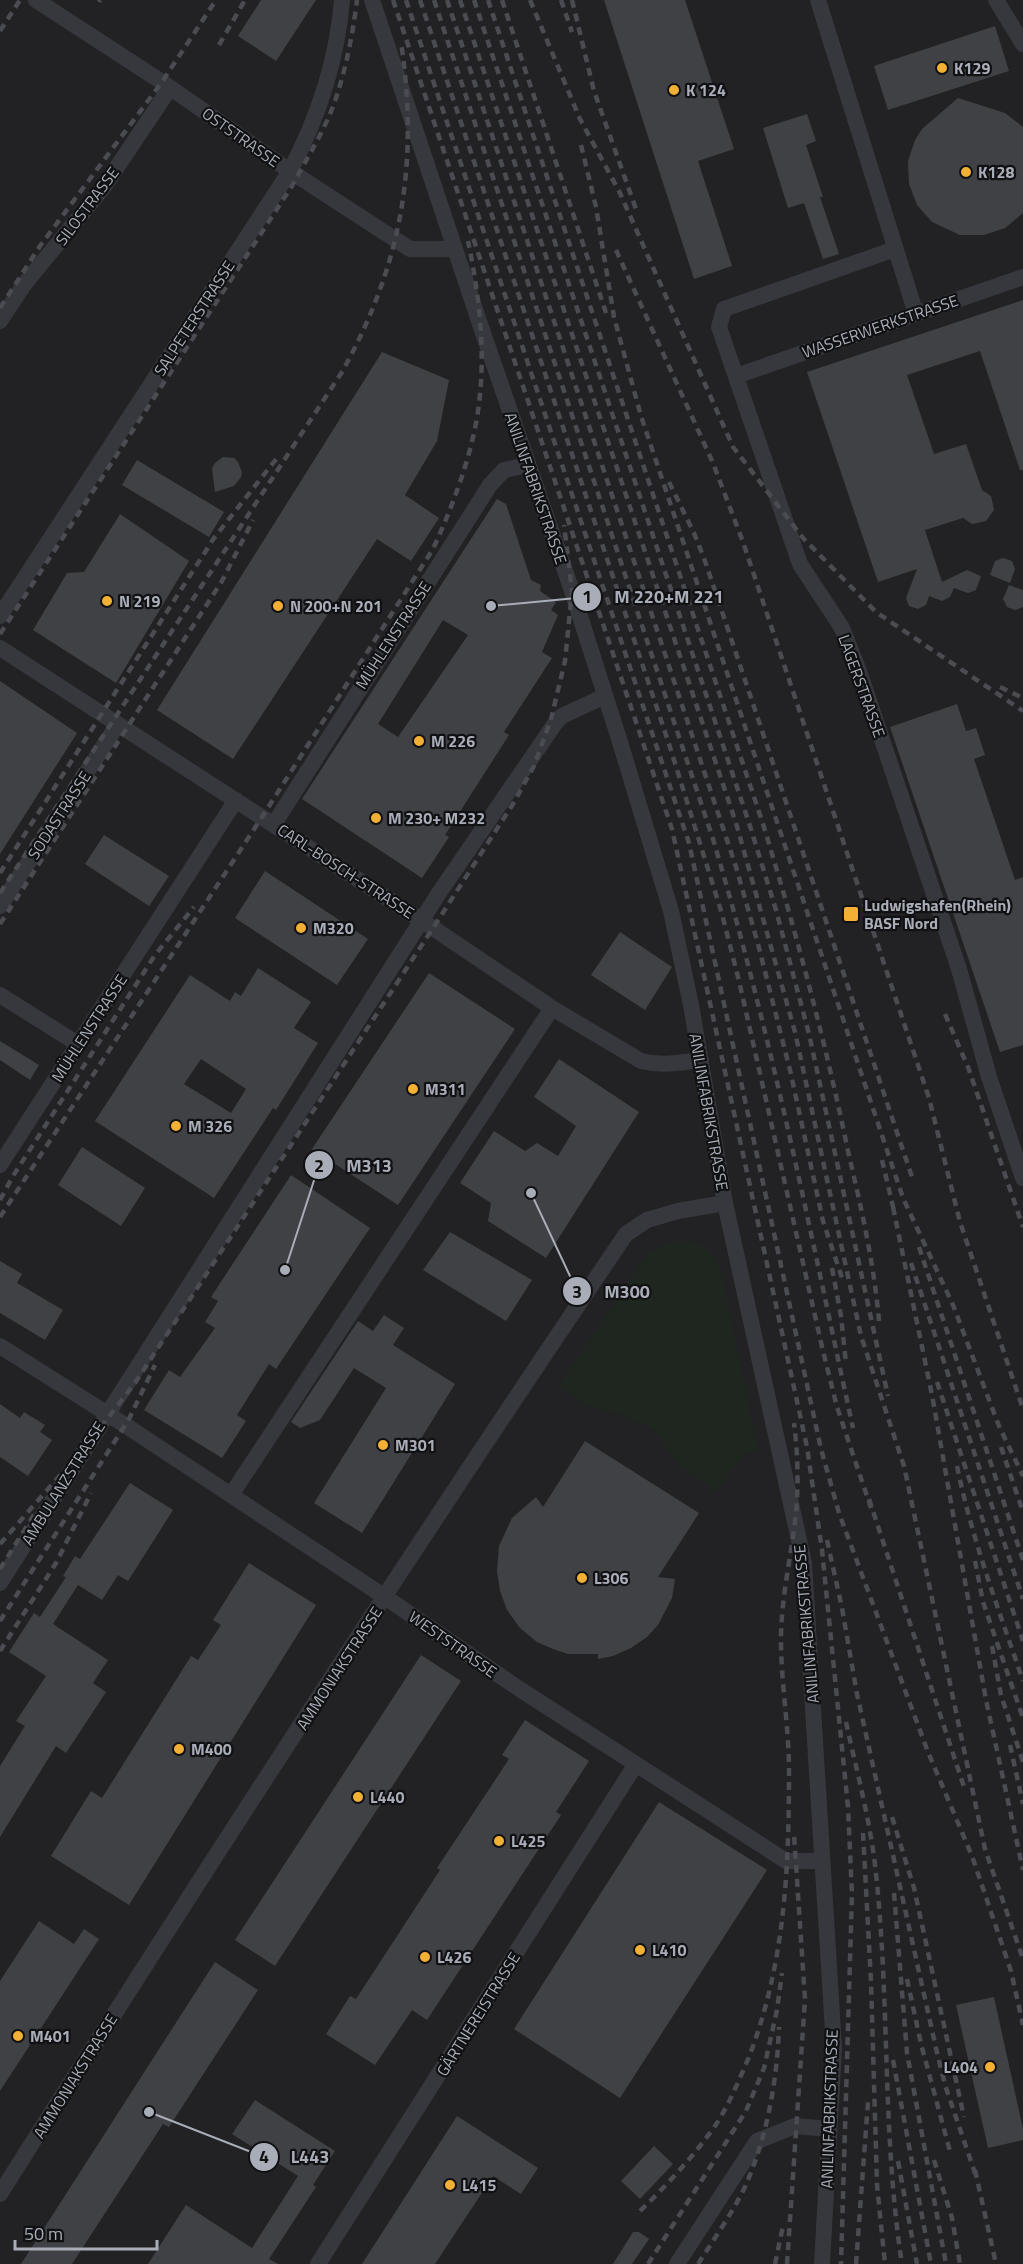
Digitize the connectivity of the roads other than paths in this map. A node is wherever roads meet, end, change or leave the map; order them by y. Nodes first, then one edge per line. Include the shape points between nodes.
1 (36, 0) edge
2 (342, 0) edge
3 (372, 0) edge
4 (818, 0) edge
5 (996, 0) edge
6 (1023, 44) edge
7 (170, 88) junction
8 (290, 171) junction
9 (455, 249) junction
10 (896, 249) junction
11 (1023, 277) edge
12 (916, 314) junction
13 (0, 321) edge
14 (736, 376) junction
15 (528, 465) junction
16 (0, 616) edge
17 (0, 648) edge
18 (605, 696) junction
19 (118, 724) junction
20 (236, 800) junction
21 (274, 824) junction
22 (0, 906) edge
23 (422, 921) junction
24 (0, 995) edge
25 (552, 1008) junction
26 (78, 1044) junction
27 (701, 1060) junction
28 (0, 1166) edge
29 (1023, 1178) edge
30 (725, 1203) junction
31 (0, 1346) edge
32 (107, 1414) junction
33 (231, 1495) junction
34 (0, 1583) edge
35 (386, 1597) junction
36 (636, 1764) junction
37 (822, 1861) junction
38 (829, 2129) junction
39 (0, 2194) edge
40 (318, 2264) edge
41 (677, 2264) edge
42 (822, 2264) edge

1 - 7 street, OSTSTRASSE
2 - 8 street, SALPETERSTRASSE via 323,97
3 - 9 street, ANILINFABRIKSTRASSE
4 - 10 street
5 - 6 street
7 - 8 street, OSTSTRASSE
7 - 13 street, SILOSTRASSE via 102,188 23,286
8 - 9 street, OSTSTRASSE via 410,249
8 - 16 street, SALPETERSTRASSE
9 - 15 street, ANILINFABRIKSTRASSE
10 - 12 street
10 - 14 street, LAGERSTRASSE via 724,309 719,327
11 - 12 street, WASSERWERKSTRASSE
12 - 14 street, WASSERWERKSTRASSE
14 - 29 street, LAGERSTRASSE via 800,564 842,628 859,671 959,969
15 - 18 street, ANILINFABRIKSTRASSE
15 - 21 street, MÜHLENSTRASSE via 504,470 490,485
17 - 19 street, CARL-BOSCH-STRASSE
18 - 23 street, AMBULANZSTRASSE via 556,722
18 - 27 street, ANILINFABRIKSTRASSE via 671,911
19 - 20 street, CARL-BOSCH-STRASSE
19 - 22 street, SODASTRASSE
20 - 21 street, CARL-BOSCH-STRASSE
20 - 26 street, MÜHLENSTRASSE
21 - 23 street, CARL-BOSCH-STRASSE
23 - 25 street, CARL-BOSCH-STRASSE
23 - 32 street, AMBULANZSTRASSE
24 - 26 street
25 - 27 street, CARL-BOSCH-STRASSE via 641,1061 671,1065
25 - 33 street
26 - 28 street, MÜHLENSTRASSE
27 - 30 street, ANILINFABRIKSTRASSE
30 - 35 street, AMMONIAKSTRASSE via 647,1220 626,1234
30 - 37 street, ANILINFABRIKSTRASSE via 804,1563
31 - 32 street, WESTSTRASSE
32 - 33 street, WESTSTRASSE
32 - 34 street, AMBULANZSTRASSE
33 - 35 street, WESTSTRASSE
35 - 36 street, WESTSTRASSE
35 - 39 street, AMMONIAKSTRASSE via 176,1916
36 - 37 street, WESTSTRASSE via 786,1862
36 - 40 street, GÄRTNEREISTRASSE
37 - 38 street, ANILINFABRIKSTRASSE via 834,2048
38 - 41 street via 795,2126 757,2141
38 - 42 street, ANILINFABRIKSTRASSE

